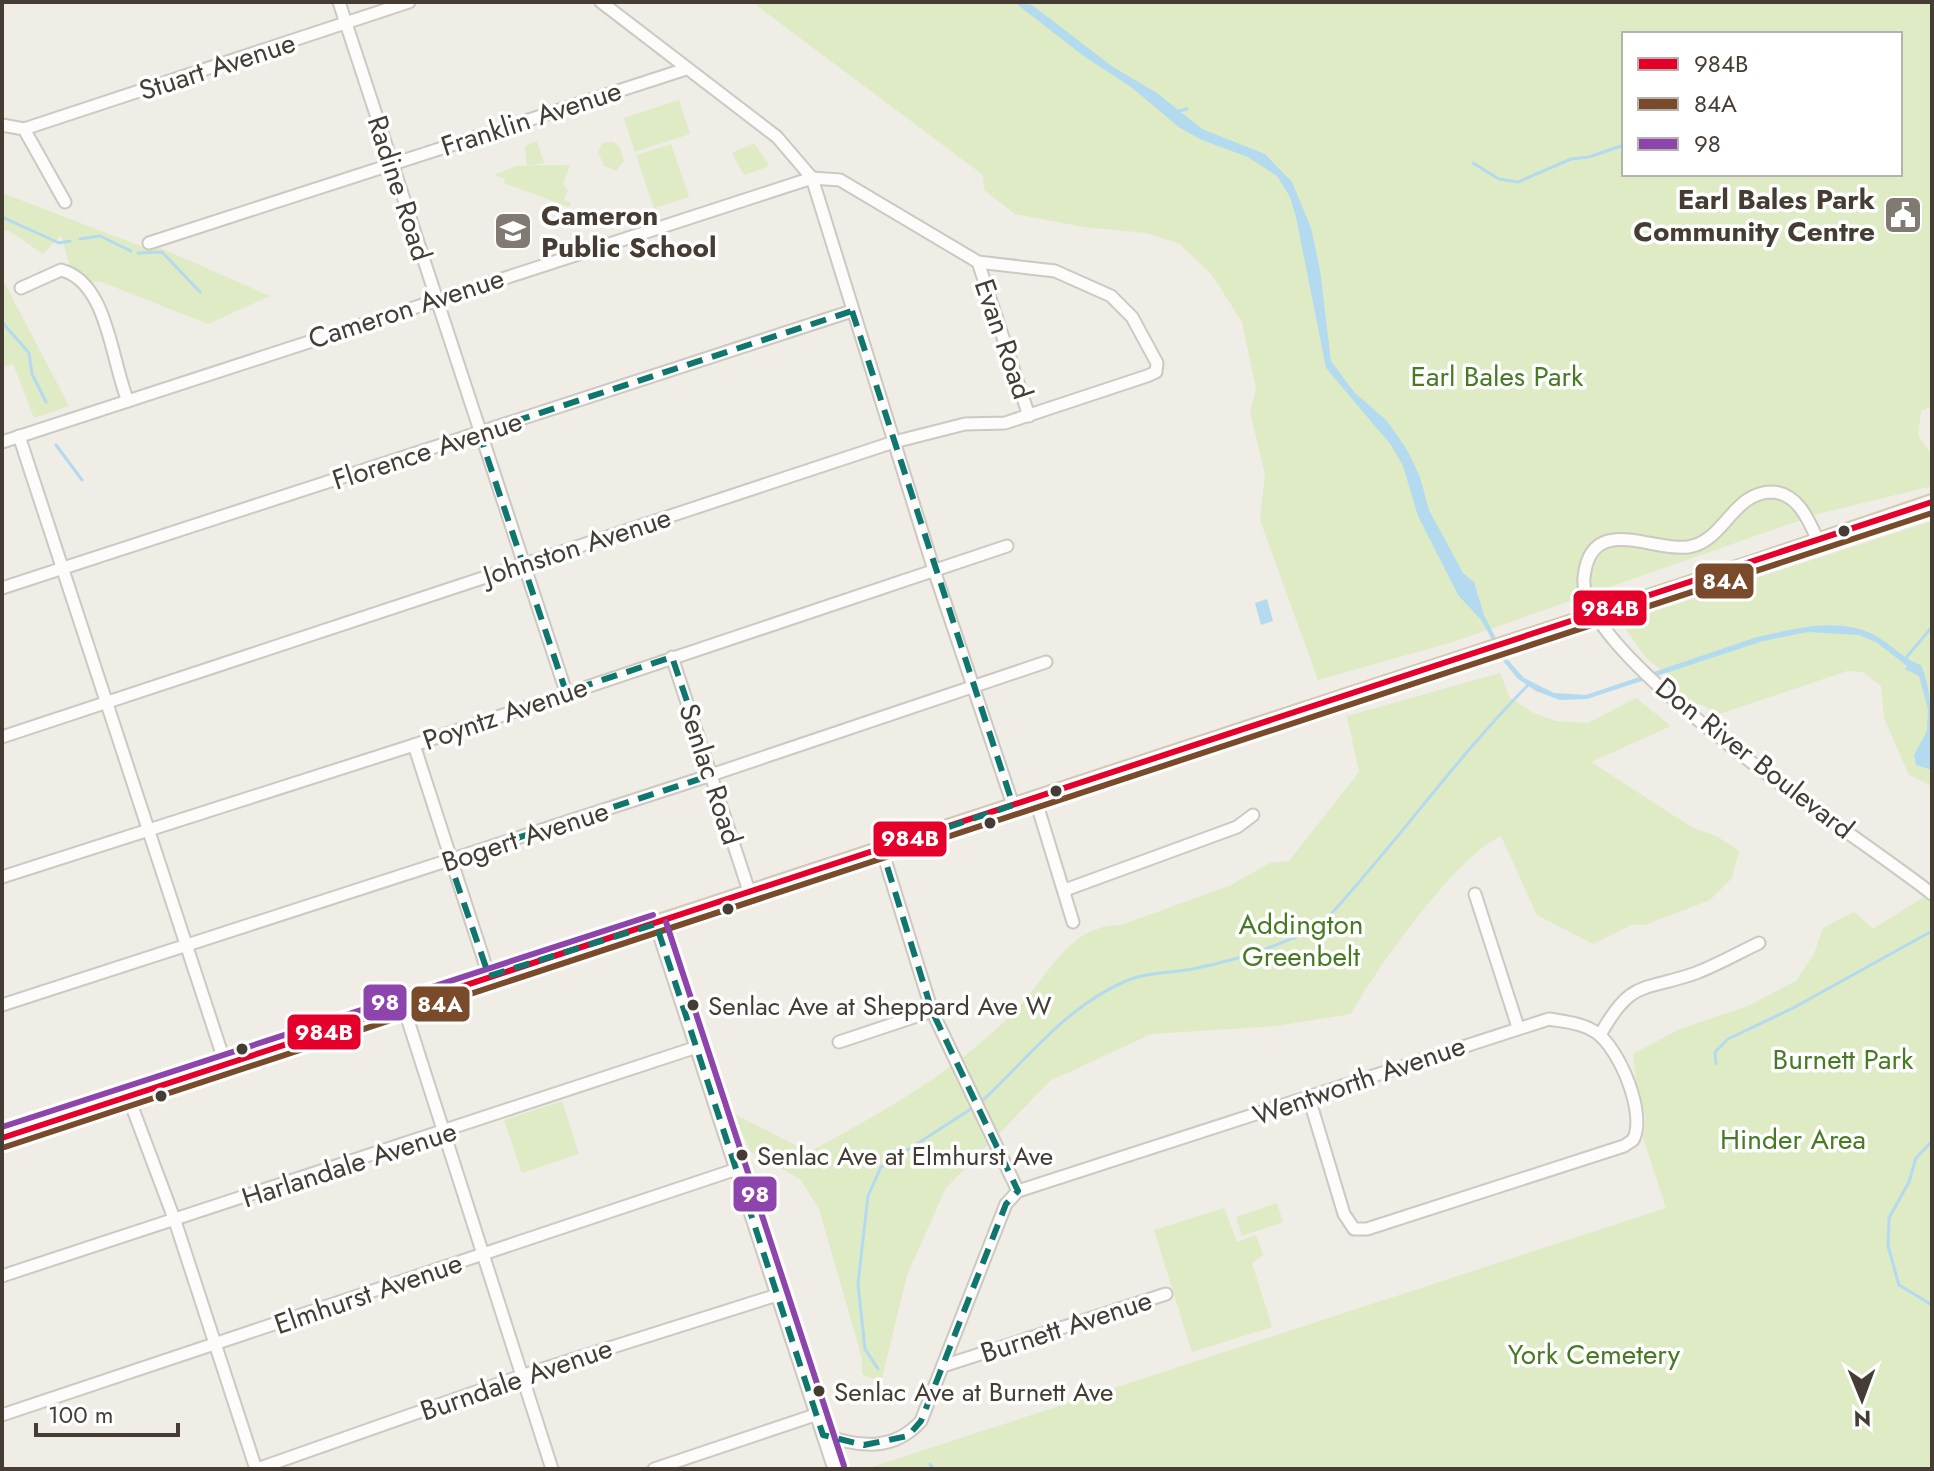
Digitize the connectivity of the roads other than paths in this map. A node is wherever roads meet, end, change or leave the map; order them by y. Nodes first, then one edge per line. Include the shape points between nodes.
1 (339, 2) edge
2 (409, 2) edge
3 (601, 2) edge
4 (346, 23) junction
5 (686, 69) junction
6 (2, 125) edge
7 (24, 129) junction
8 (391, 163) junction
9 (812, 178) junction
10 (65, 202) dead end
11 (149, 243) dead end
12 (978, 262) junction
13 (21, 288) dead end
14 (437, 298) junction
15 (852, 311) junction
16 (128, 401) junction
17 (1029, 416) junction
18 (479, 433) junction
19 (19, 436) junction
20 (2, 442) edge
21 (894, 442) junction
22 (1932, 502) edge
23 (1818, 541) junction
24 (1007, 546) dead end
25 (521, 563) junction
26 (63, 568) junction
27 (934, 570) junction
28 (2, 588) edge
29 (672, 657) junction
30 (1046, 662) dead end
31 (974, 684) junction
32 (566, 692) junction
33 (106, 703) junction
34 (2, 737) edge
35 (414, 745) junction
36 (712, 775) junction
37 (1035, 798) junction
38 (1013, 805) junction
39 (1253, 815) dead end
40 (147, 828) junction
41 (882, 850) junction
42 (449, 860) junction
43 (2, 877) edge
44 (1065, 890) junction
45 (749, 891) junction
46 (1475, 894) dead end
47 (1932, 894) edge
48 (1073, 922) dead end
49 (656, 925) junction
50 (1759, 943) dead end
51 (187, 945) junction
52 (489, 976) junction
53 (2, 1005) edge
54 (403, 1005) junction
55 (932, 1011) junction
56 (1518, 1027) junction
57 (1600, 1035) junction
58 (839, 1042) dead end
59 (694, 1048) junction
60 (225, 1063) junction
61 (128, 1096) junction
62 (1309, 1098) junction
63 (442, 1133) junction
64 (2, 1138) edge
65 (734, 1170) junction
66 (1018, 1191) junction
67 (175, 1221) junction
68 (484, 1253) junction
69 (2, 1276) edge
70 (1166, 1294) dead end
71 (777, 1295) junction
72 (216, 1345) junction
73 (943, 1366) junction
74 (524, 1375) junction
75 (2, 1415) edge
76 (815, 1415) junction
77 (823, 1435) junction
78 (257, 1469) edge
79 (552, 1469) edge
80 (654, 1469) edge
81 (834, 1469) edge

1 - 4 street, Radine Road
2 - 4 street, Stuart Avenue
3 - 5 street
4 - 7 street, Stuart Avenue
4 - 8 street, Radine Road
5 - 8 street, Franklin Avenue
5 - 9 street via 777,137
6 - 7 street
7 - 10 street
8 - 11 street, Franklin Avenue
8 - 14 street, Radine Road
9 - 12 street via 840,180
9 - 14 street, Cameron Avenue
9 - 15 street
12 - 17 street, Evan Road
12 - 17 street, Johnston Avenue via 1055,271 1111,296 1132,317 1157,363 1156,372
13 - 16 street via 61,270 87,282
14 - 16 street, Cameron Avenue
14 - 18 street, Radine Road
15 - 18 street, Florence Avenue
15 - 21 street
16 - 19 street, Cameron Avenue
17 - 21 street, Johnston Avenue via 965,424
18 - 25 street, Radine Road
18 - 26 street, Florence Avenue
19 - 20 street, Cameron Avenue
19 - 26 street
21 - 25 street, Johnston Avenue
21 - 27 street
22 - 23 main road
23 - 37 main road, bridge
23 - 47 street, Don River Boulevard via 1794,500 1780,492 1761,492 1691,547 1624,537 1604,544 1587,564 1586,599 1605,631 1665,691 1791,792
24 - 27 street, Poyntz Avenue
25 - 32 street, Radine Road
25 - 33 street, Johnston Avenue
26 - 28 street, Florence Avenue
26 - 33 street
27 - 29 street, Poyntz Avenue
27 - 31 street
29 - 32 street, Poyntz Avenue
29 - 36 street, Senlac Road
30 - 31 street, Bogert Avenue
31 - 36 street, Bogert Avenue
31 - 38 street
32 - 35 street, Poyntz Avenue
33 - 34 street, Johnston Avenue
33 - 40 street
35 - 40 street, Poyntz Avenue
35 - 42 street
36 - 42 street, Bogert Avenue
36 - 45 street, Senlac Road
37 - 38 main road
37 - 44 street
38 - 41 main road
39 - 44 street via 1237,827
40 - 43 street, Poyntz Avenue
40 - 51 street
41 - 45 main road
41 - 55 street
42 - 51 street, Bogert Avenue
42 - 52 street
44 - 48 street
45 - 49 main road
46 - 56 street
49 - 52 main road
49 - 59 street
50 - 57 street via 1698,972 1641,986 1619,1004
51 - 53 street, Bogert Avenue
51 - 60 street
52 - 54 main road
54 - 60 main road
54 - 63 street
55 - 58 street
55 - 66 street
56 - 57 street, Wentworth Avenue via 1549,1019 1574,1022
56 - 62 street, Wentworth Avenue
57 - 62 street via 1621,1063 1639,1121 1633,1140 1367,1229 1354,1229 1344,1214
59 - 63 street, Harlandale Avenue
59 - 65 street
60 - 61 main road
61 - 64 main road
61 - 67 street
62 - 66 street, Wentworth Avenue
63 - 67 street, Harlandale Avenue
63 - 68 street
65 - 68 street, Elmhurst Avenue
65 - 71 street
66 - 73 street via 1006,1204
67 - 69 street, Harlandale Avenue
67 - 72 street
68 - 72 street, Elmhurst Avenue
68 - 74 street
70 - 73 street, Burnett Avenue
71 - 74 street, Burndale Avenue
71 - 76 street
72 - 75 street, Elmhurst Avenue
72 - 78 street
73 - 77 street, Burnett Avenue via 921,1421 908,1436 887,1445
74 - 78 street, Burndale Avenue
74 - 79 street
76 - 77 street
76 - 80 street
77 - 81 street

